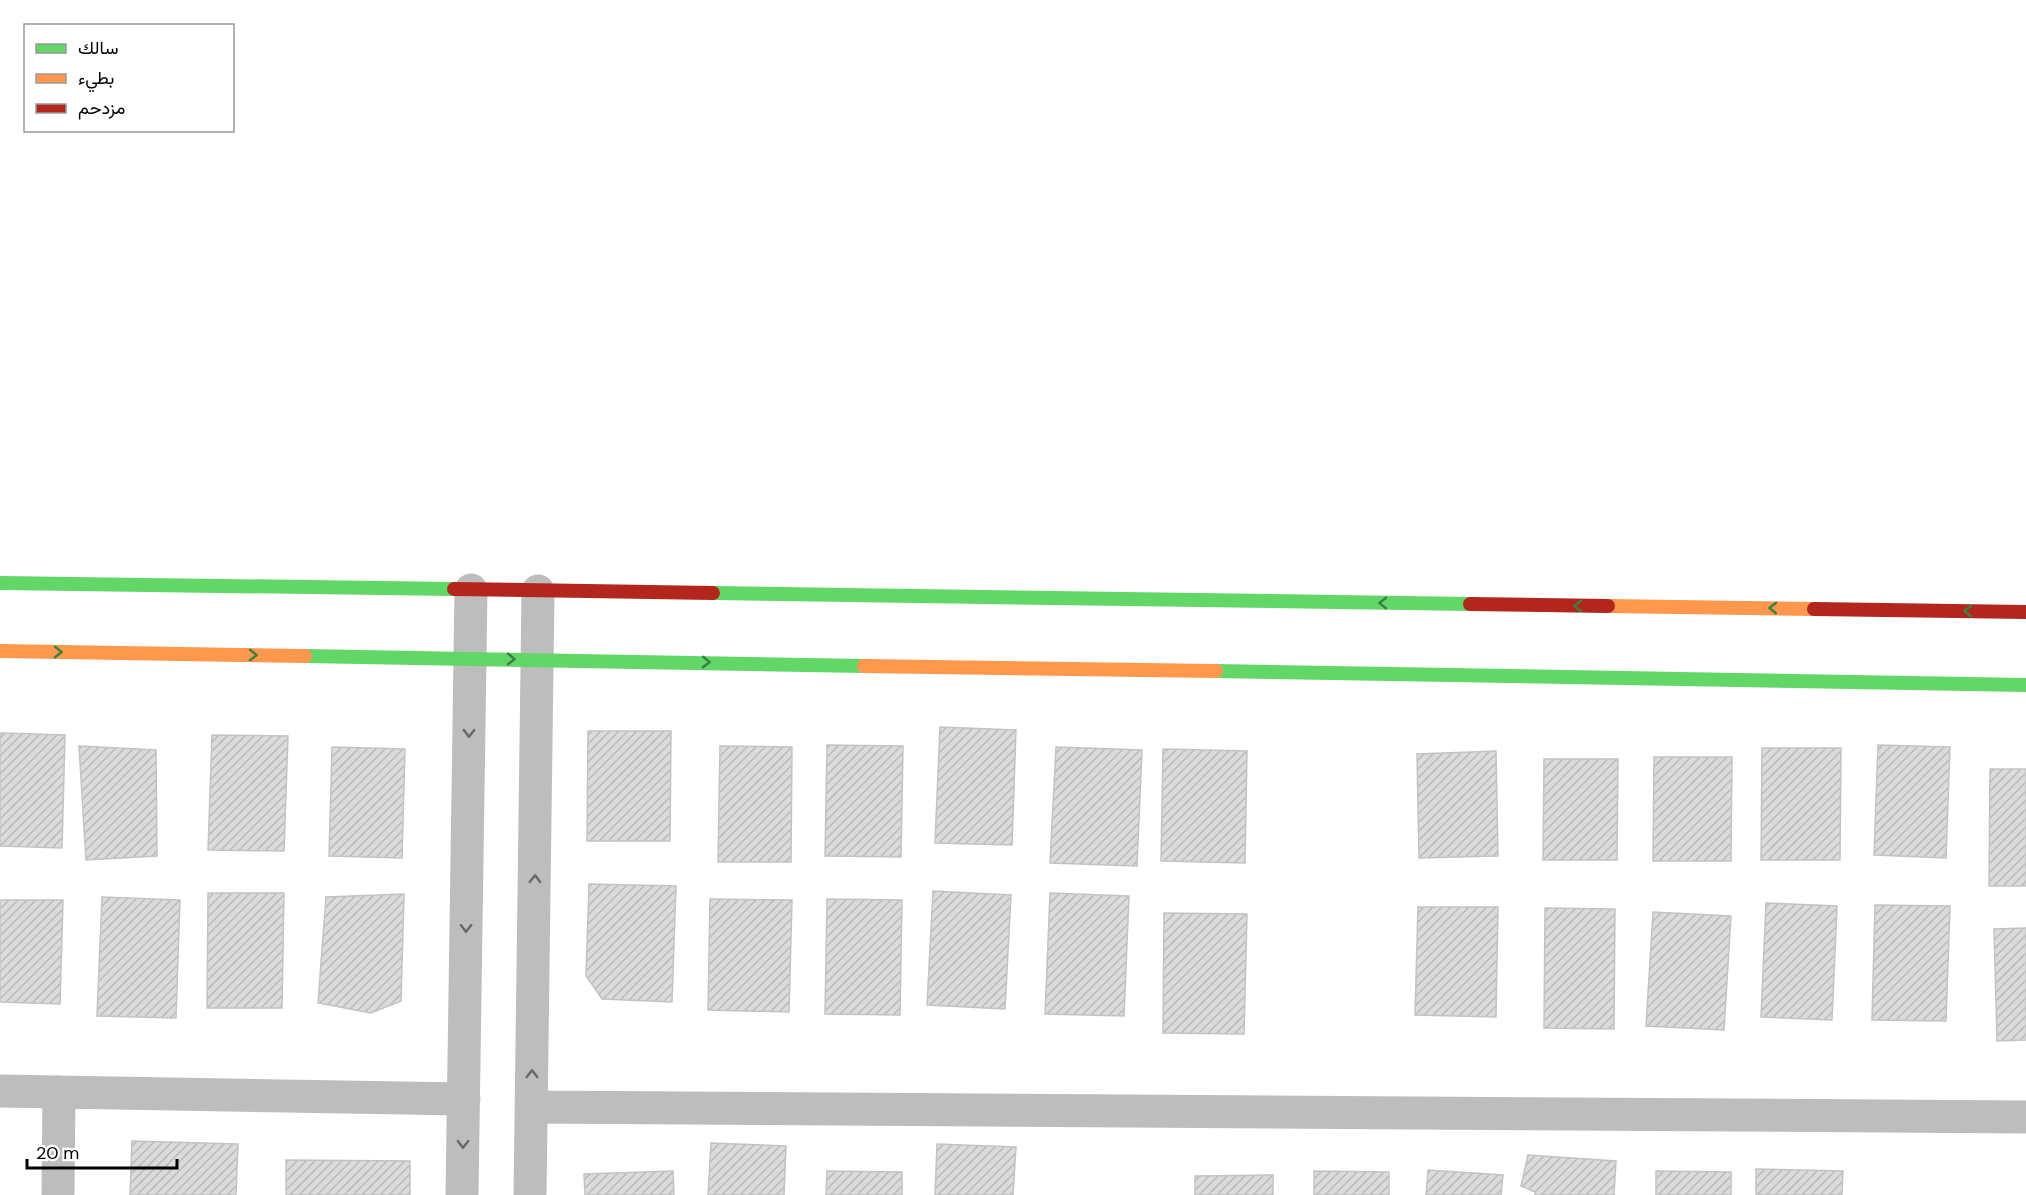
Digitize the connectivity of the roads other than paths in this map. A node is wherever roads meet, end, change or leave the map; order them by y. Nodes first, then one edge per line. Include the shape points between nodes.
1 (0, 583) edge
2 (471, 590) junction
3 (538, 591) junction
4 (2026, 612) edge
5 (0, 651) edge
6 (470, 658) junction
7 (538, 660) junction
8 (2026, 685) edge
9 (0, 1091) edge
10 (59, 1092) junction
11 (464, 1099) junction
12 (531, 1107) junction
13 (2026, 1117) edge
14 (58, 1195) edge
15 (462, 1195) edge
16 (530, 1195) edge

1 - 2 street
2 - 3 street
2 - 6 street
4 -> 3 street
3 - 7 street
5 -> 6 street
6 -> 7 street
6 -> 11 street
7 -> 8 street
12 -> 7 street
9 - 10 street
10 - 11 street
10 - 14 street
11 -> 15 street
12 - 13 street
12 - 16 street

